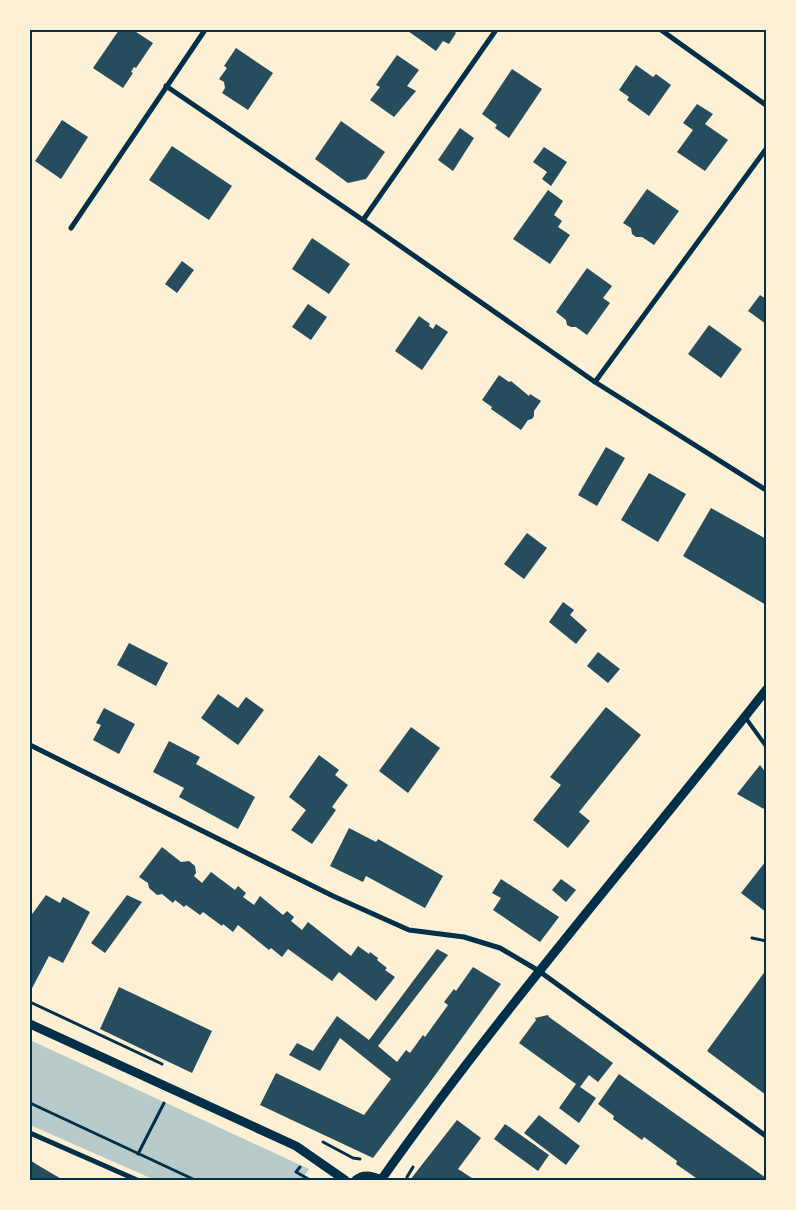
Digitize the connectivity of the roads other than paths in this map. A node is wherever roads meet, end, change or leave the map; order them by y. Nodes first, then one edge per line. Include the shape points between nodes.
1 (205, 30) edge
2 (496, 30) edge
3 (661, 30) edge
4 (166, 86) junction
5 (766, 105) edge
6 (766, 149) edge
7 (363, 220) junction
8 (71, 228) dead end
9 (595, 382) junction
10 (766, 490) edge
11 (766, 690) edge
12 (745, 717) junction
13 (30, 744) edge
14 (766, 746) edge
15 (539, 971) junction
16 (30, 1024) edge
17 (30, 1133) edge
18 (766, 1136) edge
19 (124, 1178) edge
20 (137, 1180) edge
21 (345, 1180) edge
22 (356, 1180) edge
23 (381, 1180) edge

1 - 4 street
2 - 7 street
3 - 5 street
4 - 7 street
4 - 8 street
6 - 9 street
7 - 9 street
9 - 10 street
11 - 12 street
12 - 14 lane
12 - 15 street
13 - 15 street via 333,896 410,930 464,936 500,948
15 - 18 street
15 - 23 street
16 - 21 street via 296,1146
17 - 19 street
19 - 20 street
22 - 23 street via 367,1176

